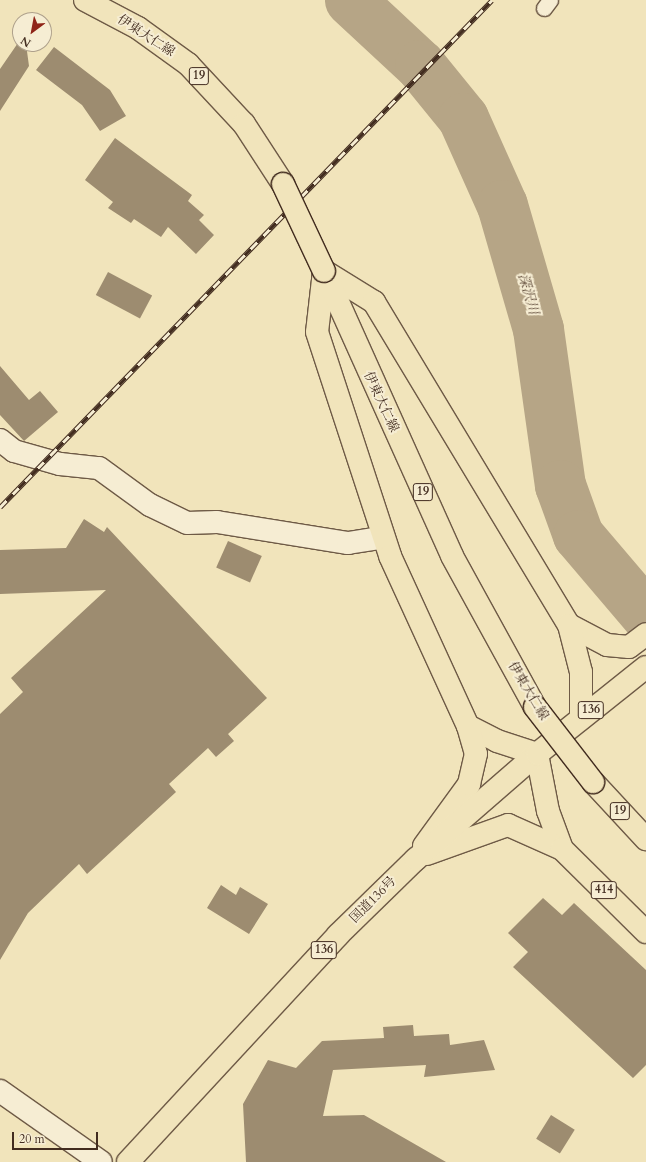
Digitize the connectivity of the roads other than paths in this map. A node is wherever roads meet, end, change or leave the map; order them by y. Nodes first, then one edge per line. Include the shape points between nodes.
1 (85, 0) edge
2 (324, 271) junction
3 (0, 440) edge
4 (384, 537) junction
5 (569, 625) junction
6 (646, 634) edge
7 (646, 667) edge
8 (581, 718) junction
9 (468, 726) junction
10 (537, 754) junction
11 (646, 839) edge
12 (562, 849) junction
13 (416, 859) junction
14 (646, 932) edge
15 (0, 1090) edge
16 (101, 1162) edge
17 (128, 1162) edge

1 - 2 main road, 伊東大仁線 / 19, bridge via 138,28 188,64 244,124 283,184
2 - 4 main road via 317,332
2 - 5 main road via 374,302
2 - 11 main road, 伊東大仁線 / 19, bridge via 452,556 535,707 593,782
3 - 4 street via 14,450 60,464 98,468 150,505 187,523 217,522 348,543
4 - 9 main road
5 - 6 main road via 608,645 629,647
5 - 8 main road via 581,672
7 - 8 main road, 国道136号 / 136
8 - 10 main road, 国道136号 / 136
9 - 10 main road via 497,741
9 - 13 main road via 476,754 469,784
10 - 12 main road, 414 via 548,811
10 - 13 main road, 国道136号 / 136
12 - 13 main road via 508,825
12 - 14 main road, 414
13 - 17 main road, 国道136号 / 136 via 338,935
15 - 16 street

